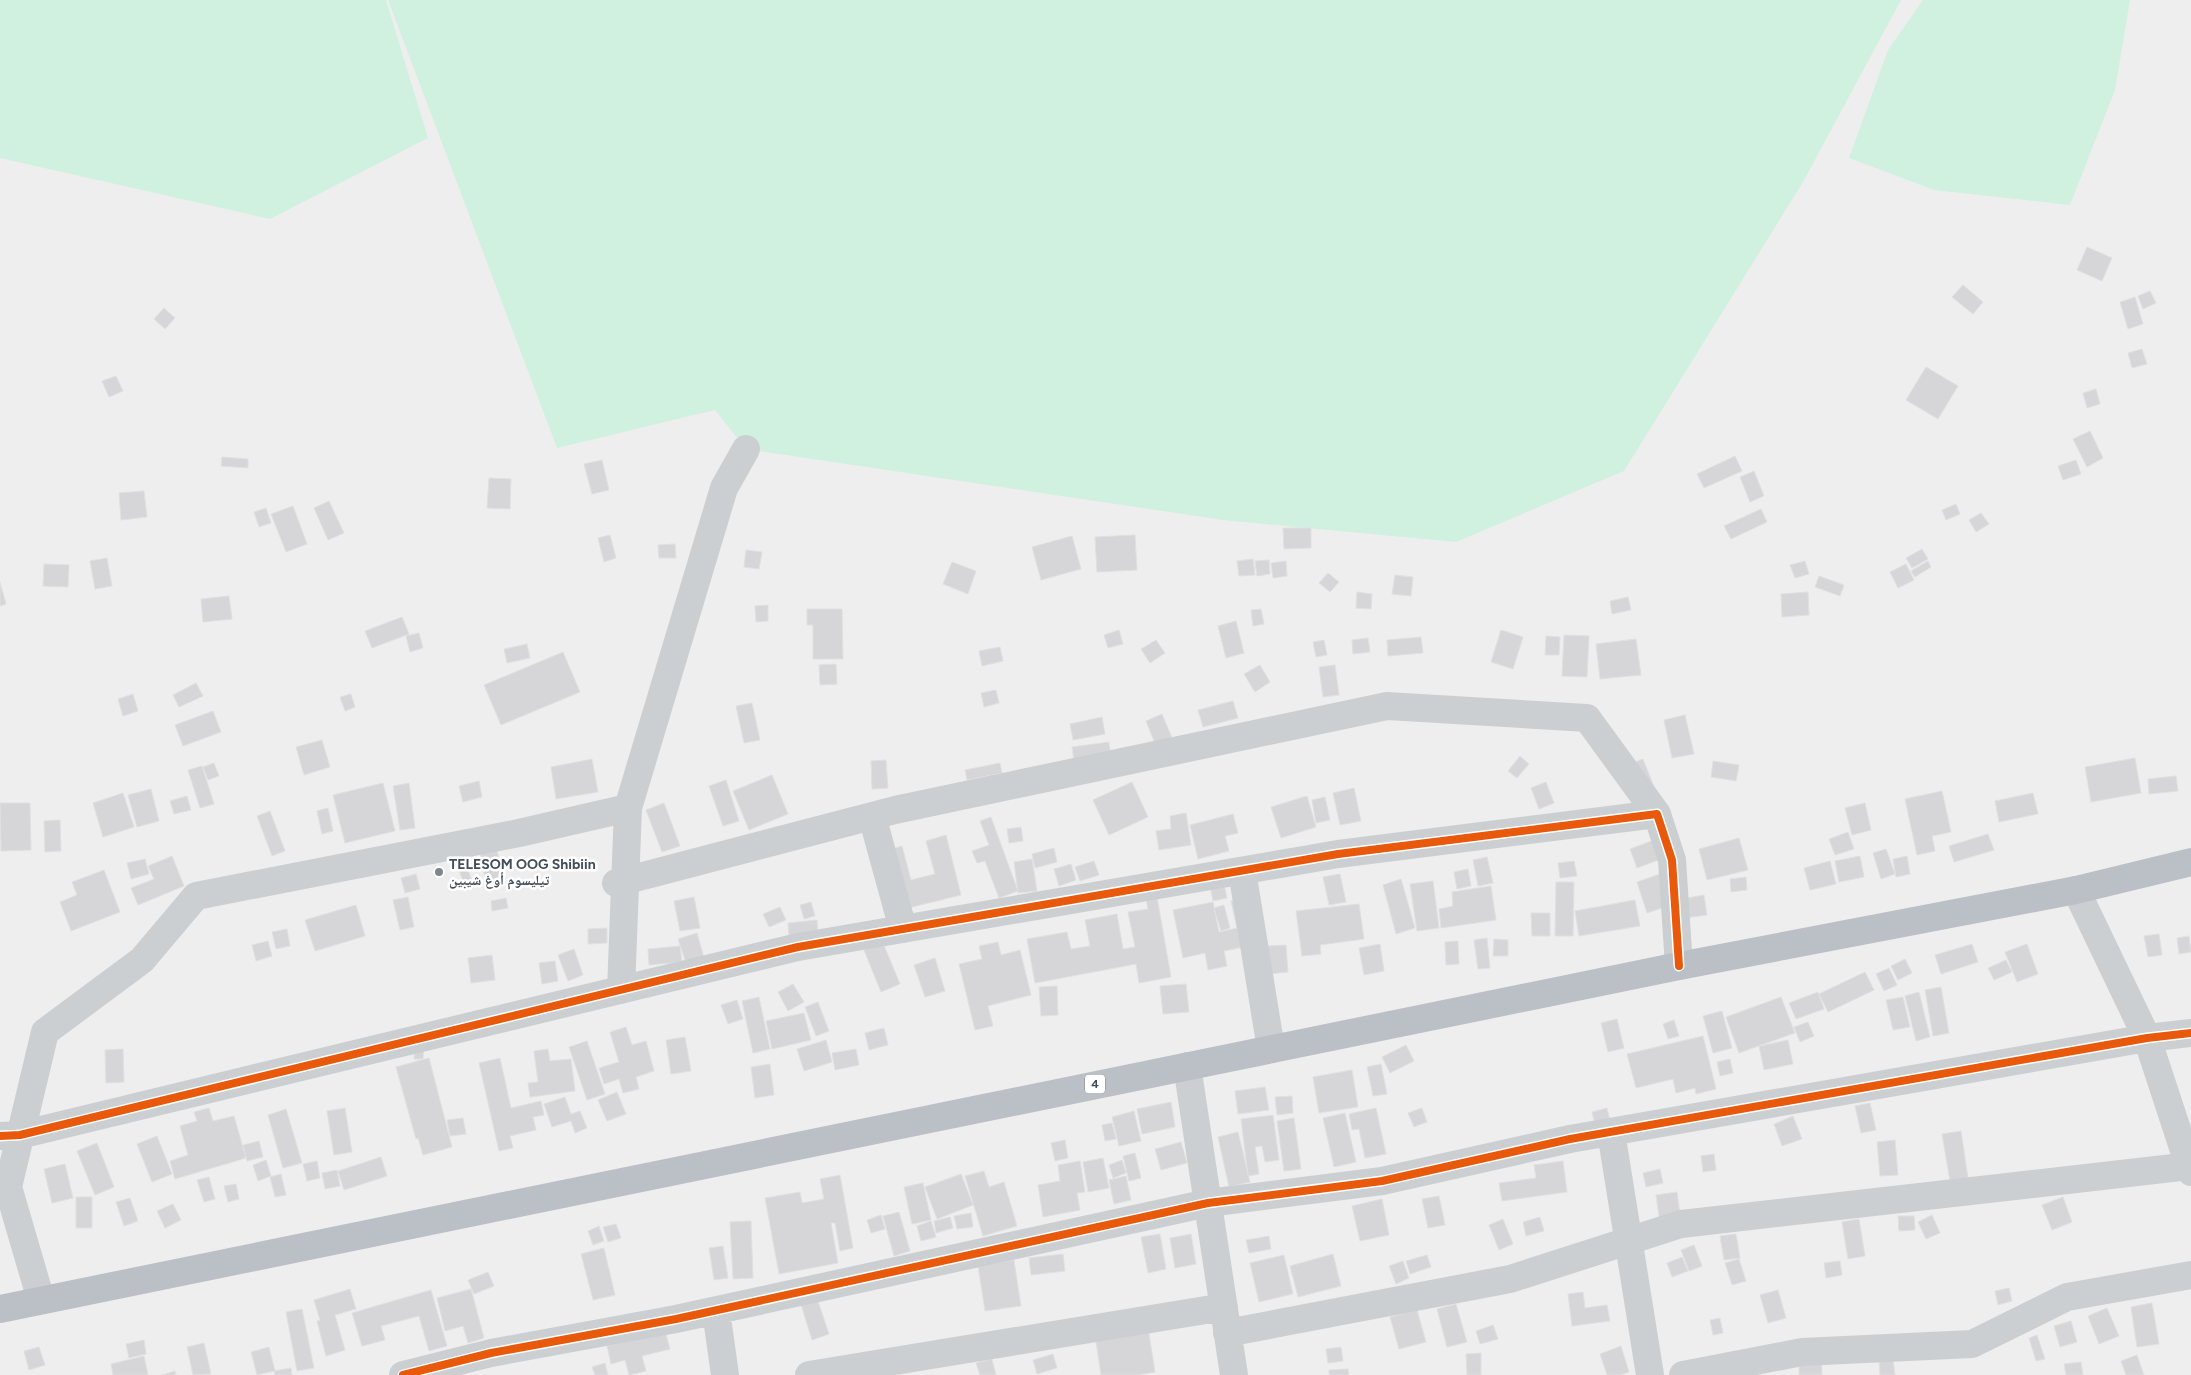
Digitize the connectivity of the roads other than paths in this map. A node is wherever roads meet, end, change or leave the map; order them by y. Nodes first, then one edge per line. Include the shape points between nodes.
1 (746, 449) dead end
2 (628, 808) junction
3 (1657, 814) junction
4 (872, 816) junction
5 (2191, 862) edge
6 (1242, 871) junction
7 (621, 882) junction
8 (2076, 890) junction
9 (903, 929) junction
10 (1679, 966) junction
11 (621, 990) junction
12 (2191, 1033) edge
13 (2147, 1038) junction
14 (1271, 1048) junction
15 (1187, 1066) junction
16 (1611, 1132) junction
17 (10, 1135) edge
18 (2190, 1168) edge
19 (1208, 1203) junction
20 (1628, 1241) junction
21 (2191, 1276) edge
22 (40, 1300) junction
23 (1224, 1307) junction
24 (0, 1309) edge
25 (716, 1311) junction
26 (1227, 1333) junction
27 (437, 1371) edge
28 (403, 1375) edge
29 (725, 1375) edge
30 (809, 1375) edge
31 (1234, 1375) edge
32 (1650, 1375) edge
33 (1683, 1375) edge

1 - 2 street via 724,488
2 - 7 street
2 - 17 street via 519,833 196,896 142,960 45,1032
3 - 4 street via 1587,718 1387,706
3 - 6 street via 1338,854
3 - 10 street via 1672,860
4 - 7 street
4 - 9 street
5 - 8 highway, 4
6 - 9 street
6 - 14 street
7 - 11 street
8 - 10 highway, 4
8 - 13 street
9 - 11 street via 798,947
10 - 14 highway, 4
11 - 17 street
12 - 13 street
13 - 16 street
13 - 18 street
14 - 15 highway, 4
15 - 19 street
15 - 22 highway, 4
16 - 19 street via 1382,1181
16 - 20 street
17 - 22 street via 8,1187
18 - 20 street via 1681,1224
19 - 23 street
19 - 25 street
20 - 26 street via 1510,1279
20 - 32 street
21 - 33 street via 2067,1297 1972,1344 1802,1352
22 - 24 highway, 4
23 - 26 street
23 - 30 street
25 - 27 street via 491,1353
25 - 29 street
26 - 31 street
27 - 28 street

